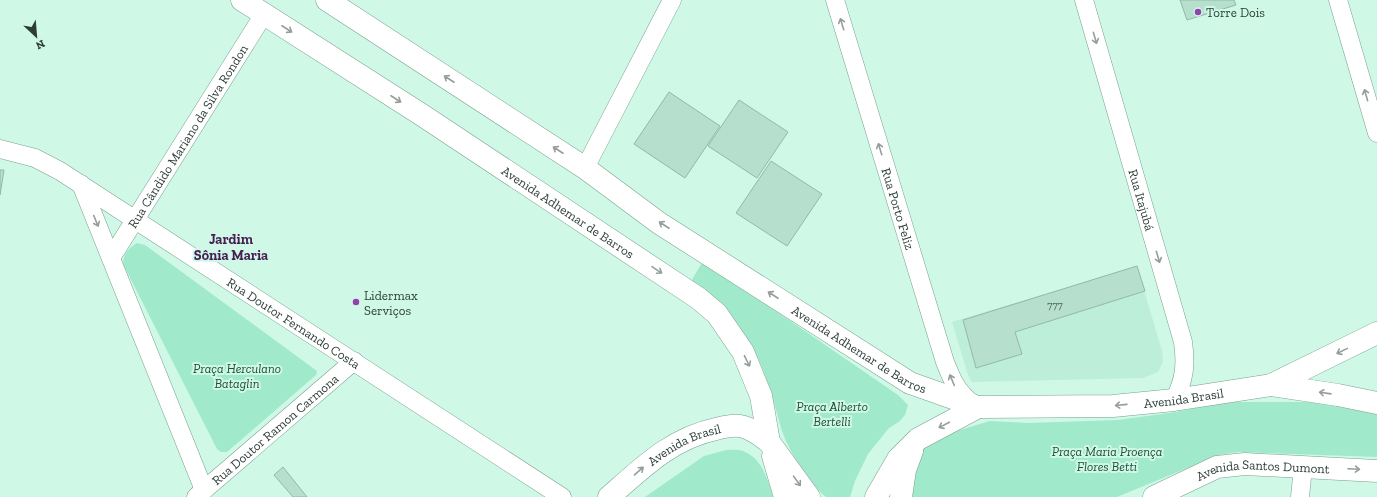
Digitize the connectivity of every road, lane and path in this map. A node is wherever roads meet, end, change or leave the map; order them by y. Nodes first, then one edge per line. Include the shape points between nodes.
1 (242, 0) edge
2 (327, 0) edge
3 (672, 0) edge
4 (835, 0) edge
5 (1084, 0) edge
6 (1338, 0) edge
7 (264, 14) junction
8 (1377, 133) edge
9 (0, 148) edge
10 (585, 168) junction
11 (81, 184) junction
12 (135, 220) junction
13 (111, 258) junction
14 (1377, 334) edge
15 (354, 361) junction
16 (1271, 385) junction
17 (1174, 400) junction
18 (1377, 403) edge
19 (978, 407) junction
20 (918, 439) junction
21 (769, 442) junction
22 (1303, 467) junction
23 (1377, 470) edge
24 (200, 493) edge
25 (562, 497) edge
26 (609, 497) edge
27 (785, 497) edge
28 (809, 497) edge
29 (876, 497) edge
30 (901, 497) edge
31 (1154, 497) edge
32 (1300, 497) edge

1 - 7 main road, Avenida Adhemar de Barros
10 -> 2 main road, Avenida Adhemar de Barros
3 - 10 street
19 -> 4 street, Rua Porto Feliz via 962,396 954,385 945,362
5 -> 17 street, Rua Itajubá via 1183,342 1183,378
8 -> 6 street
7 - 12 street, Rua Cândido Mariano da Silva Rondon
7 -> 21 main road, Avenida Adhemar de Barros via 422,115 698,298 717,314 742,352 761,396
9 - 11 street, Rua Doutor Fernando Costa via 35,158
19 -> 10 main road, Avenida Adhemar de Barros via 910,383 659,222
11 - 12 street, Rua Doutor Fernando Costa
11 -> 13 street
12 - 13 street, Rua Cândido Mariano da Silva Rondon
12 - 15 street, Rua Doutor Fernando Costa
13 - 24 street
14 -> 16 main road, Avenida Brasil
15 - 24 street, Rua Doutor Ramon Carmona
15 - 25 street, Rua Doutor Fernando Costa
16 - 17 main road, Avenida Brasil
18 -> 16 main road
17 -> 19 main road, Avenida Brasil via 1113,406
19 -> 20 main road
20 - 29 main road via 898,459
20 - 30 main road via 905,470
26 -> 21 main road, Avenida Brasil via 651,460 676,443 703,432 739,426 755,431
21 - 27 main road
21 -> 28 main road, Avenida Adhemar de Barros
22 -> 23 main road, Avenida Santos Dumont
22 - 31 main road, Avenida Santos Dumont via 1245,464 1217,467
22 - 32 street

